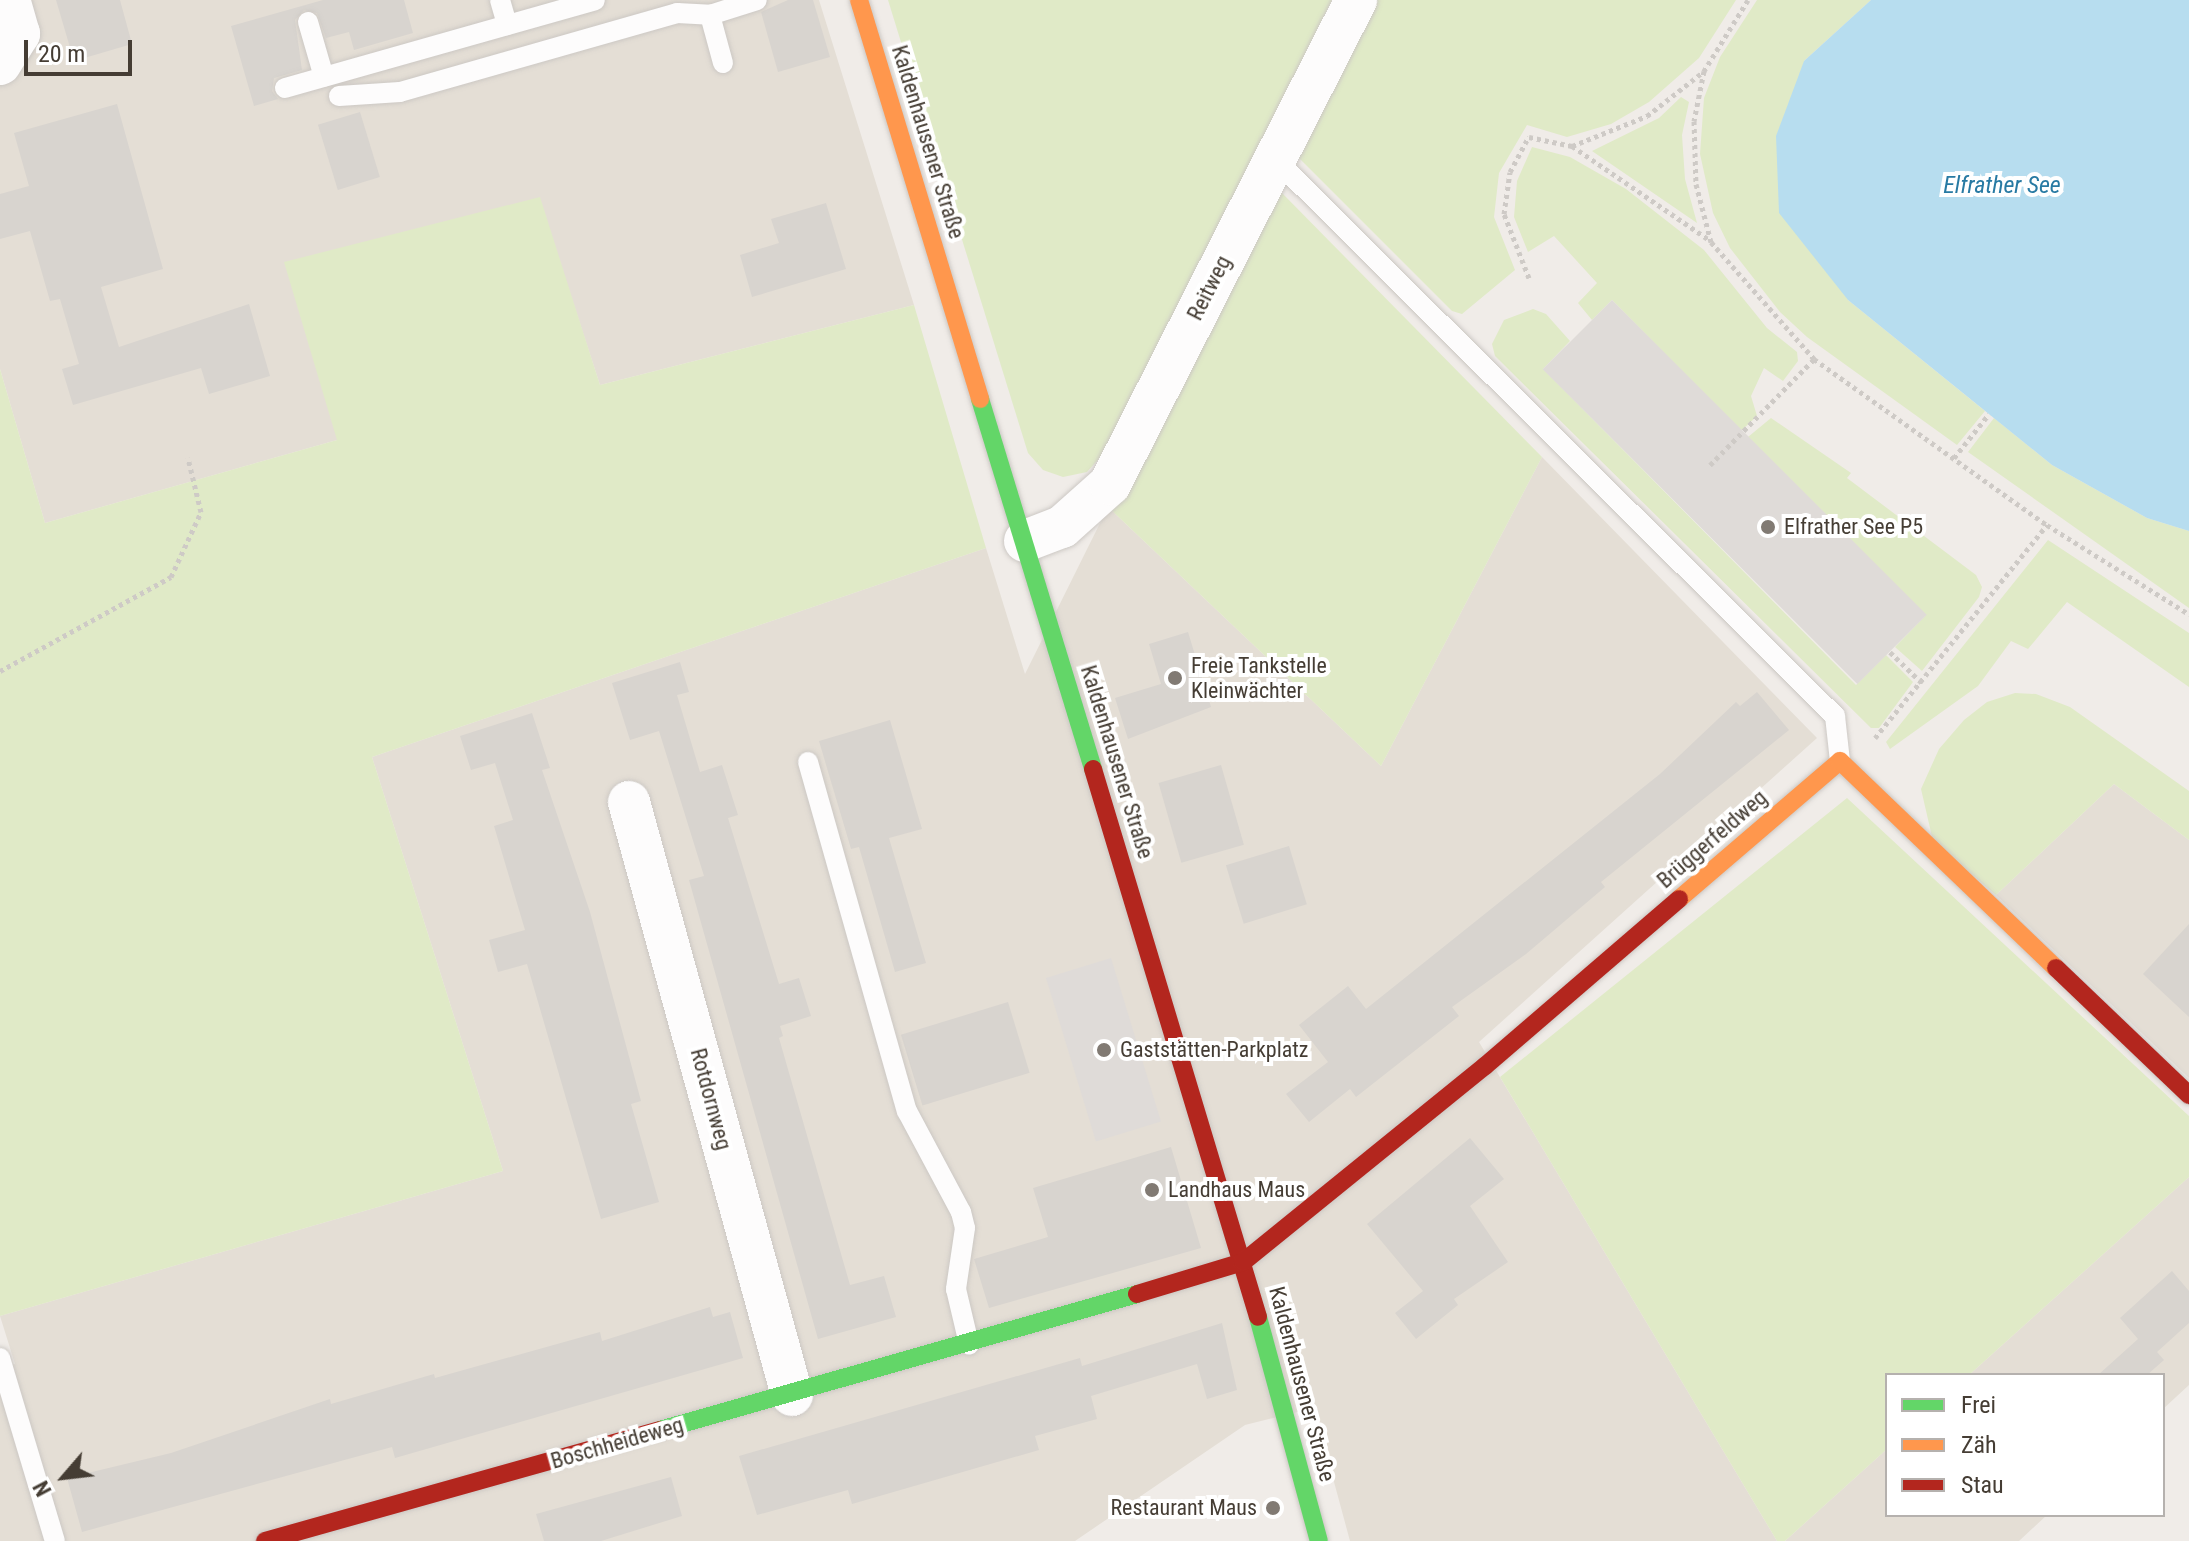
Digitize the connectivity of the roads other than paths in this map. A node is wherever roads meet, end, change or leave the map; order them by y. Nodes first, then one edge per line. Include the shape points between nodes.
1 (9, 0) edge
2 (500, 0) edge
3 (595, 0) edge
4 (757, 0) edge
5 (859, 0) edge
6 (1356, 0) edge
7 (710, 15) junction
8 (308, 22) dead end
9 (507, 25) junction
10 (723, 63) dead end
11 (0, 64) edge
12 (324, 77) junction
13 (285, 88) dead end
14 (339, 96) dead end
15 (1275, 159) junction
16 (1025, 541) junction
17 (1840, 761) junction
18 (808, 762) dead end
19 (629, 802) dead end
20 (2189, 1095) edge
21 (1243, 1262) junction
22 (969, 1344) junction
23 (0, 1358) edge
24 (792, 1395) junction
25 (55, 1541) edge
26 (265, 1541) edge
27 (1319, 1541) edge

1 - 11 street via 19,34
2 - 9 lane
3 - 9 lane
4 - 7 lane
5 - 16 street, Kaldenhausener Straße
6 - 15 street, Reitweg
7 - 10 lane
7 - 14 lane via 677,13 400,92
8 - 12 lane
9 - 12 lane
12 - 13 lane
15 - 16 street, Reitweg via 1110,484 1062,527
15 - 17 lane via 1835,716
16 - 21 street, Kaldenhausener Straße
17 - 20 street
17 - 21 street, Brüggerfeldweg via 1485,1066
18 - 22 lane via 907,1111 961,1212 965,1228 956,1289
19 - 24 street, Rotdornweg
21 - 22 street, Boschheideweg
21 - 27 street, Kaldenhausener Straße
22 - 24 street, Boschheideweg
23 - 25 lane
24 - 26 street, Boschheideweg

